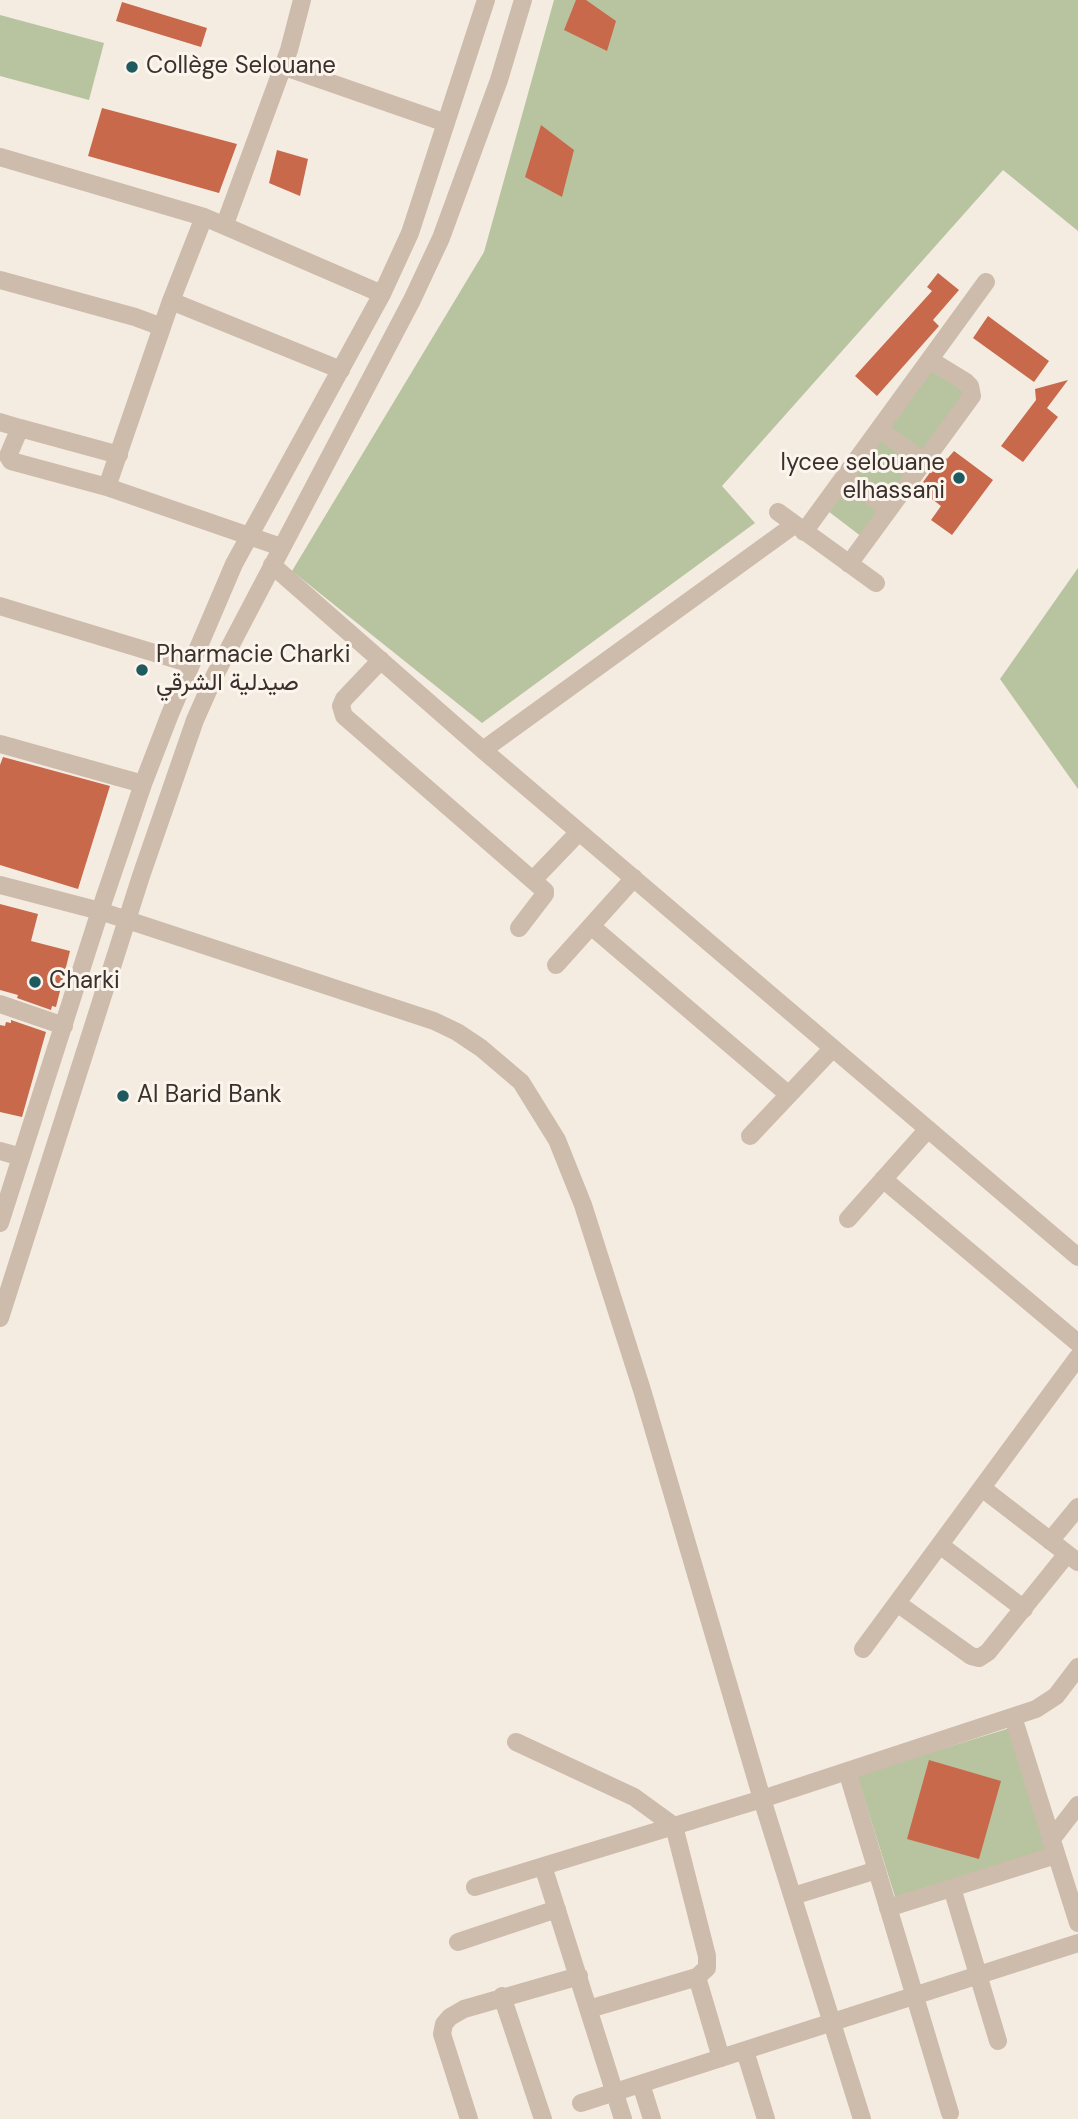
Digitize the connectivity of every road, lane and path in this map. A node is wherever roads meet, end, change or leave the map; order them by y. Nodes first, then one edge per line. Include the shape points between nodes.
1 (302, 0) edge
2 (486, 0) edge
3 (523, 0) edge
4 (282, 66) junction
5 (446, 123) junction
6 (0, 157) edge
7 (204, 217) junction
8 (225, 224) junction
9 (0, 280) edge
10 (986, 282) dead end
11 (382, 294) junction
12 (171, 301) junction
13 (162, 327) junction
14 (930, 360) junction
15 (341, 370) junction
16 (0, 422) edge
17 (20, 428) junction
18 (879, 429) junction
19 (118, 455) junction
20 (924, 462) junction
21 (845, 477) junction
22 (107, 487) junction
23 (889, 509) junction
24 (778, 512) dead end
25 (799, 528) junction
26 (250, 535) junction
27 (281, 547) junction
28 (849, 564) junction
29 (272, 565) junction
30 (876, 583) dead end
31 (0, 606) edge
32 (380, 660) junction
33 (191, 664) junction
34 (0, 744) edge
35 (483, 750) junction
36 (143, 784) junction
37 (579, 832) junction
38 (634, 878) junction
39 (533, 880) junction
40 (0, 885) edge
41 (100, 911) junction
42 (128, 921) junction
43 (592, 926) junction
44 (519, 928) dead end
45 (556, 965) dead end
46 (0, 1004) edge
47 (64, 1026) junction
48 (833, 1048) junction
49 (789, 1095) junction
50 (928, 1129) junction
51 (750, 1136) dead end
52 (0, 1151) edge
53 (21, 1157) junction
54 (883, 1179) junction
55 (848, 1219) dead end
56 (0, 1223) edge
57 (1078, 1256) edge
58 (0, 1318) edge
59 (1078, 1343) edge
60 (1078, 1357) edge
61 (982, 1488) junction
62 (1078, 1507) edge
63 (1051, 1541) junction
64 (940, 1545) junction
65 (1073, 1558) edge
66 (897, 1603) junction
67 (1024, 1609) junction
68 (863, 1649) dead end
69 (1078, 1667) edge
70 (1013, 1717) junction
71 (516, 1742) dead end
72 (847, 1771) junction
73 (762, 1799) junction
74 (1078, 1805) edge
75 (674, 1826) junction
76 (1054, 1847) junction
77 (543, 1866) junction
78 (877, 1870) junction
79 (475, 1887) dead end
80 (952, 1888) junction
81 (793, 1896) junction
82 (888, 1908) junction
83 (557, 1909) junction
84 (1078, 1923) edge
85 (458, 1942) dead end
86 (1078, 1943) edge
87 (978, 1975) junction
88 (579, 1976) junction
89 (696, 1977) junction
90 (502, 1996) junction
91 (915, 1996) junction
92 (589, 2009) junction
93 (833, 2022) junction
94 (998, 2041) dead end
95 (745, 2051) junction
96 (721, 2058) junction
97 (641, 2084) junction
98 (616, 2092) junction
99 (581, 2103) dead end
100 (950, 2113) dead end
101 (469, 2119) edge
102 (542, 2119) edge
103 (623, 2119) edge
104 (652, 2119) edge
105 (766, 2119) edge
106 (862, 2119) edge

1 - 4 street
2 - 5 street
3 - 27 street via 499,80 440,238
4 - 5 street
4 - 8 street
5 - 11 street via 410,233
6 - 7 street
7 - 8 street
7 - 12 street
8 - 11 street
9 - 13 street
10 - 14 street
11 - 15 street
12 - 13 street
12 - 15 street
13 - 19 street
14 - 18 street
14 - 20 street via 966,382 972,396
15 - 26 street
16 - 17 street
17 - 19 street
17 - 22 street via 8,456 11,461
18 - 20 street
18 - 21 street
19 - 22 street
20 - 23 street
21 - 23 street
21 - 25 street
22 - 26 street
23 - 28 street
24 - 25 street
25 - 28 street
25 - 35 street
26 - 27 street
26 - 33 street
27 - 29 street
28 - 30 street
29 - 32 street
29 - 42 street via 195,720
31 - 33 street
32 - 35 street
32 - 39 street via 344,699 344,716
33 - 36 street
34 - 36 street
35 - 37 street
36 - 41 street
37 - 38 street
37 - 39 street
38 - 43 street
38 - 48 street
39 - 44 street via 546,893
40 - 41 street
41 - 42 street
41 - 47 street
42 - 58 street
42 - 73 street via 433,1021 481,1048 521,1082 557,1140 583,1205
43 - 45 street
43 - 49 street
46 - 47 street
47 - 53 street
48 - 49 street
48 - 50 street
49 - 51 street
50 - 54 street
50 - 57 street
52 - 53 street
53 - 56 street
54 - 55 street
54 - 59 street
60 - 61 street
61 - 63 street
61 - 64 street
62 - 63 street
63 - 65 street
64 - 66 street
64 - 67 street
65 - 67 street
66 - 67 street via 974,1658 988,1652
66 - 68 street
69 - 70 street via 1047,1703
70 - 72 street
70 - 76 street
71 - 75 street via 634,1797
72 - 73 street
72 - 78 street
73 - 75 street
73 - 81 street
74 - 76 street
75 - 77 street
75 - 89 street via 708,1964
76 - 80 street
76 - 84 street
77 - 79 street
77 - 83 street
78 - 81 street
78 - 82 street
80 - 82 street
80 - 87 street
81 - 93 street
82 - 91 street
83 - 85 street
83 - 88 street
86 - 87 street
87 - 91 street
87 - 94 street
88 - 90 street
88 - 92 street
89 - 92 street
89 - 96 street
90 - 101 street via 464,2009 444,2024 442,2034
90 - 102 street
91 - 93 street
91 - 100 street
92 - 98 street
93 - 95 street
93 - 106 street
95 - 96 street
95 - 105 street
96 - 97 street
97 - 98 street
97 - 104 street
98 - 99 street
98 - 103 street

